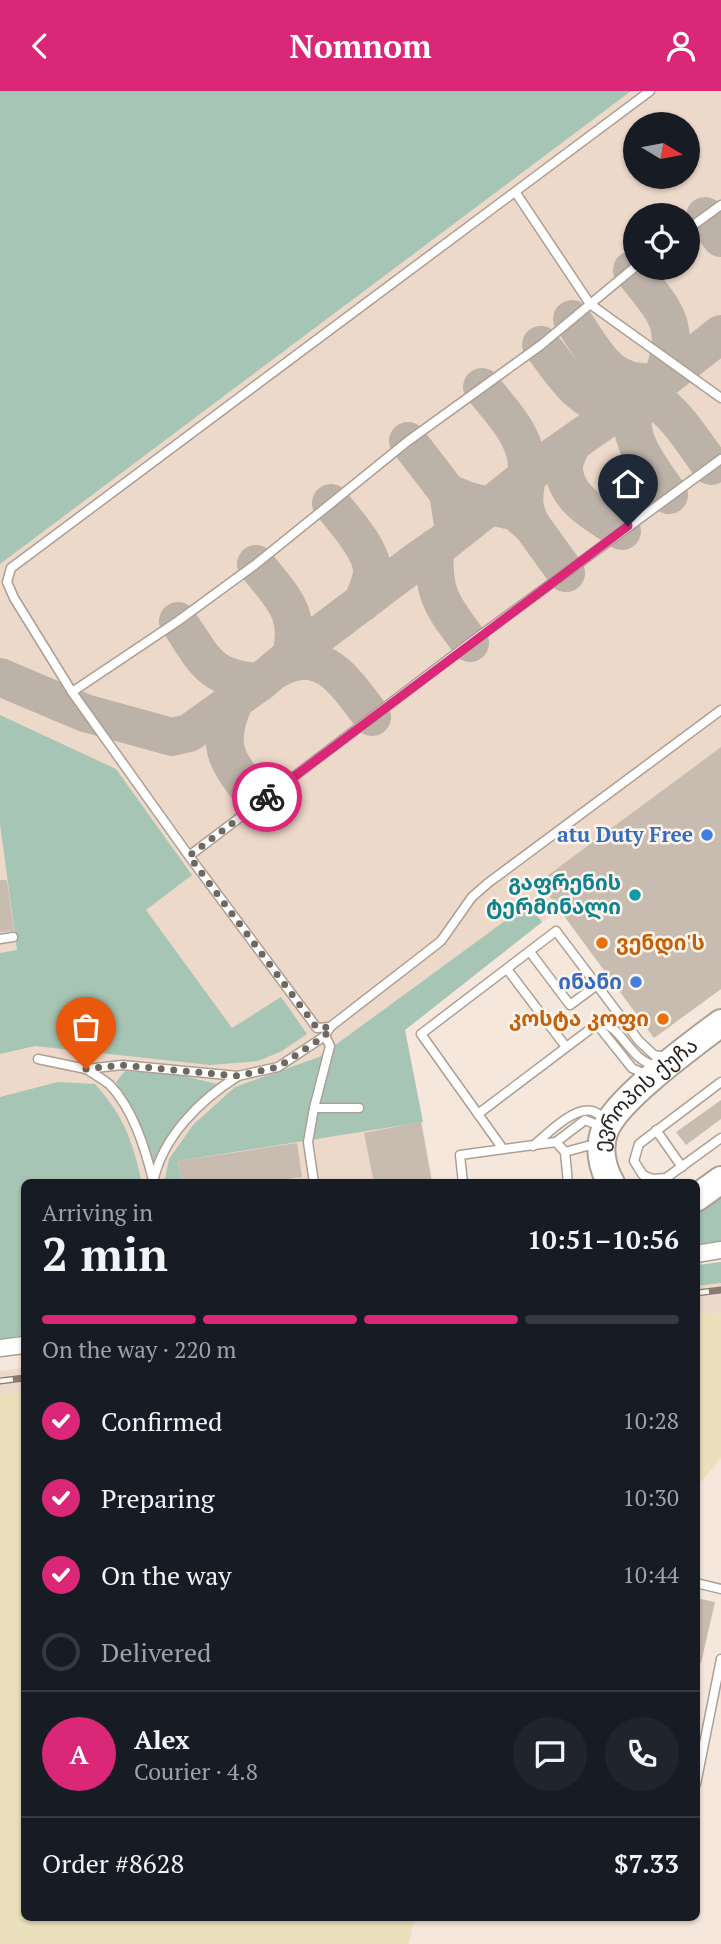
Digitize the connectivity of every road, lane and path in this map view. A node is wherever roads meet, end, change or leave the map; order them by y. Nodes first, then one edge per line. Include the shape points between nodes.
1 (650, 91) edge
2 (516, 193) junction
3 (721, 205) edge
4 (700, 220) edge
5 (623, 277) edge
6 (590, 304) junction
7 (721, 398) edge
8 (721, 459) edge
9 (72, 691) junction
10 (721, 710) edge
11 (189, 856) junction
12 (13, 937) dead end
13 (0, 939) edge
14 (530, 952) junction
15 (507, 969) junction
16 (597, 985) junction
17 (596, 1023) junction
18 (721, 1023) edge
19 (330, 1027) junction
20 (325, 1036) junction
21 (566, 1047) junction
22 (37, 1059) dead end
23 (666, 1067) junction
24 (86, 1069) junction
25 (238, 1076) junction
26 (721, 1082) edge
27 (314, 1108) junction
28 (359, 1108) dead end
29 (478, 1114) junction
30 (656, 1130) junction
31 (605, 1133) junction
32 (721, 1138) edge
33 (556, 1142) junction
34 (533, 1146) junction
35 (503, 1149) junction
36 (565, 1152) junction
37 (682, 1167) junction
38 (152, 1179) edge
39 (154, 1179) edge
40 (313, 1179) edge
41 (463, 1179) edge
42 (568, 1179) edge
43 (609, 1179) edge
44 (721, 1181) edge
45 (700, 1195) edge
46 (721, 1250) edge
47 (700, 1253) edge
48 (21, 1345) edge
49 (0, 1348) edge
50 (700, 1584) edge
51 (721, 1589) edge
52 (721, 1659) edge
53 (700, 1764) edge

1 - 2 lane
2 - 6 lane
2 - 9 lane via 10,568 7,582 14,598
3 - 4 lane
5 - 6 lane
6 - 7 lane
6 - 9 lane via 256,564
8 - 11 lane
9 - 11 lane
10 - 19 lane via 488,883 472,897 441,941
11 - 19 lane via 317,1028
12 - 13 lane
14 - 15 lane
14 - 16 lane via 570,1005
14 - 16 lane via 556,931
15 - 21 lane
15 - 29 lane via 421,1034
16 - 23 lane via 646,1049 662,1058
17 - 21 lane
17 - 23 lane via 613,1026 641,1061
17 - 23 lane via 632,1068 643,1074
18 - 23 main road, ევროპის ქუჩა
19 - 20 lane
20 - 25 lane via 278,1067
20 - 27 lane via 330,1046
21 - 29 lane
22 - 24 lane
23 - 31 main road, ევროპის ქუჩა via 629,1099
24 - 25 lane via 121,1065
24 - 38 lane via 109,1084 129,1113
25 - 39 lane via 189,1116 164,1152
26 - 30 lane
27 - 28 lane
27 - 40 lane via 308,1142
29 - 35 lane
30 - 37 lane
30 - 37 lane via 639,1144 634,1161 643,1175 666,1178
31 - 33 lane via 585,1120
31 - 34 lane via 593,1111 578,1112
31 - 36 lane via 587,1146
31 - 43 main road, ევროპის ქუჩა
32 - 37 lane
33 - 34 lane
33 - 36 lane
34 - 35 lane
35 - 41 lane via 460,1155
36 - 42 lane
44 - 45 main road
46 - 47 street
48 - 49 street
50 - 51 lane
52 - 53 lane

